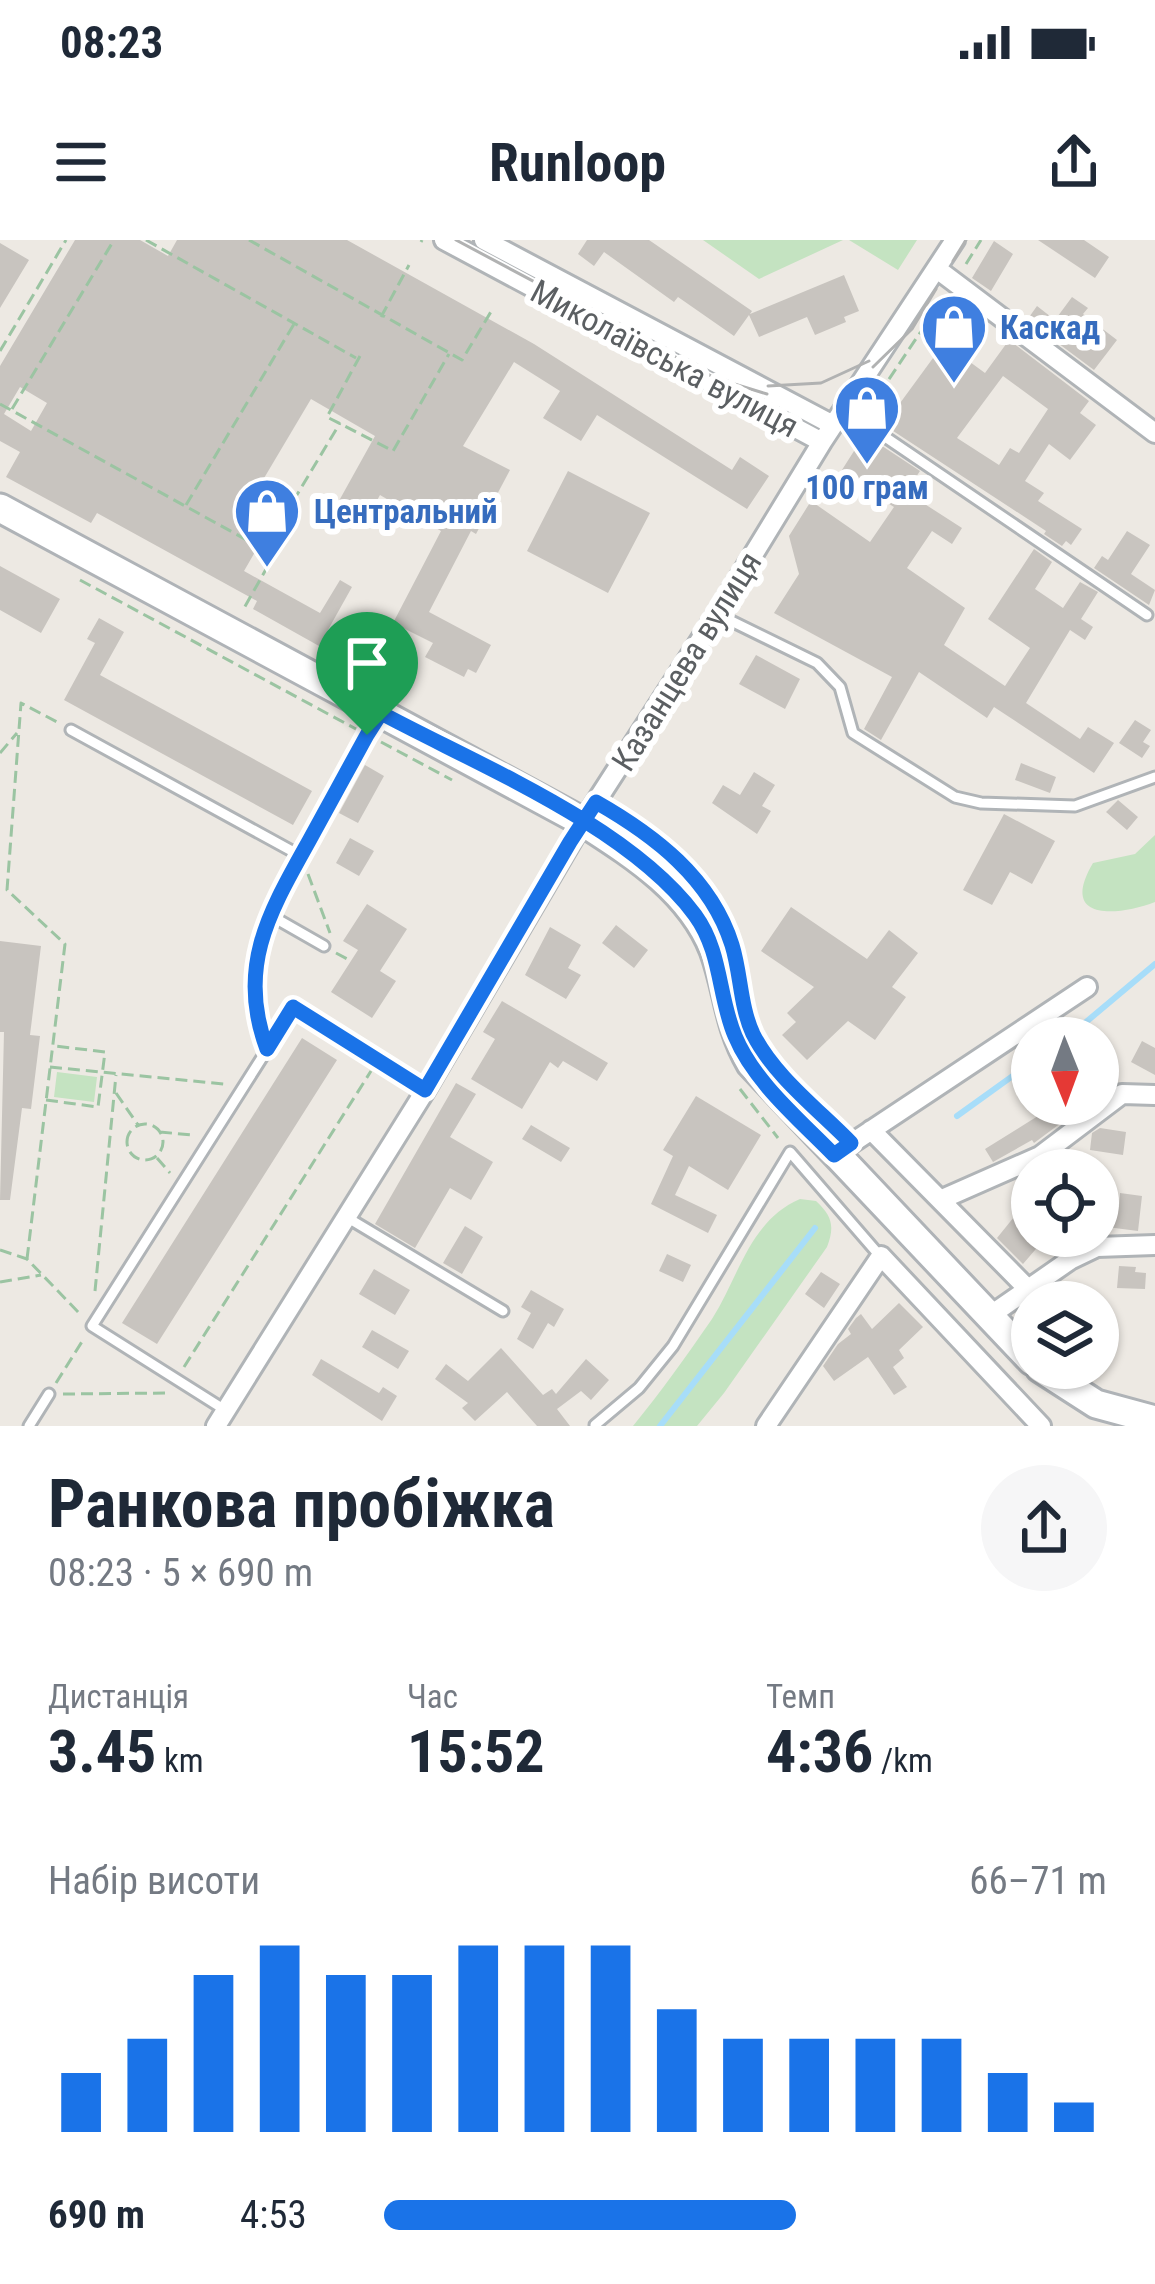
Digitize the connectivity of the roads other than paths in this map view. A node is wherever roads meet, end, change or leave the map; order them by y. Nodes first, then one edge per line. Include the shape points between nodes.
1 (444, 240) edge
2 (484, 240) edge
3 (956, 240) edge
4 (937, 269) junction
5 (839, 417) junction
6 (1155, 433) edge
7 (822, 442) junction
8 (0, 508) edge
9 (717, 614) junction
10 (1147, 615) dead end
11 (374, 724) junction
12 (71, 730) road end
13 (1155, 777) edge
14 (589, 812) junction
15 (301, 856) junction
16 (325, 946) dead end
17 (1087, 987) dead end
18 (425, 1090) junction
19 (1155, 1095) edge
20 (871, 1130) junction
21 (834, 1155) junction
22 (940, 1200) junction
23 (346, 1216) junction
24 (1155, 1245) edge
25 (880, 1256) junction
26 (1020, 1281) edge
27 (1040, 1281) edge
28 (1011, 1301) edge
29 (503, 1310) dead end
30 (988, 1317) junction
31 (1011, 1340) edge
32 (1063, 1389) edge
33 (49, 1394) road end
34 (1092, 1415) edge
35 (1155, 1420) edge
36 (221, 1421) edge
37 (595, 1424) edge
38 (29, 1426) edge
39 (766, 1426) edge
40 (1041, 1426) edge

1 - 7 street, Миколаївська вулиця
2 - 5 street, Миколаївська вулиця
3 - 4 street, Казанцева вулиця
4 - 5 street, Казанцева вулиця
4 - 6 street
5 - 7 street, Казанцева вулиця
5 - 10 lane
7 - 9 street, Казанцева вулиця
8 - 11 main road
9 - 13 lane via 817,664 840,687 853,733 955,797 1076,806
9 - 14 street, Казанцева вулиця
11 - 14 main road
11 - 15 lane
12 - 15 lane
14 - 18 street, Казанцева вулиця
14 - 21 main road via 698,918 751,1064
15 - 16 lane via 268,914
17 - 20 street
18 - 23 street, Казанцева вулиця
18 - 36 lane via 293,1007 92,1326 189,1387
19 - 22 street via 1121,1094 1040,1156
20 - 21 street
20 - 22 street
21 - 30 main road
22 - 26 street
23 - 29 lane
23 - 36 street, Казанцева вулиця
24 - 27 street via 1097,1247
25 - 37 lane via 790,1152 673,1346
25 - 39 street
25 - 40 street
28 - 30 street
30 - 31 main road
32 - 34 main road
33 - 38 lane
34 - 35 main road

